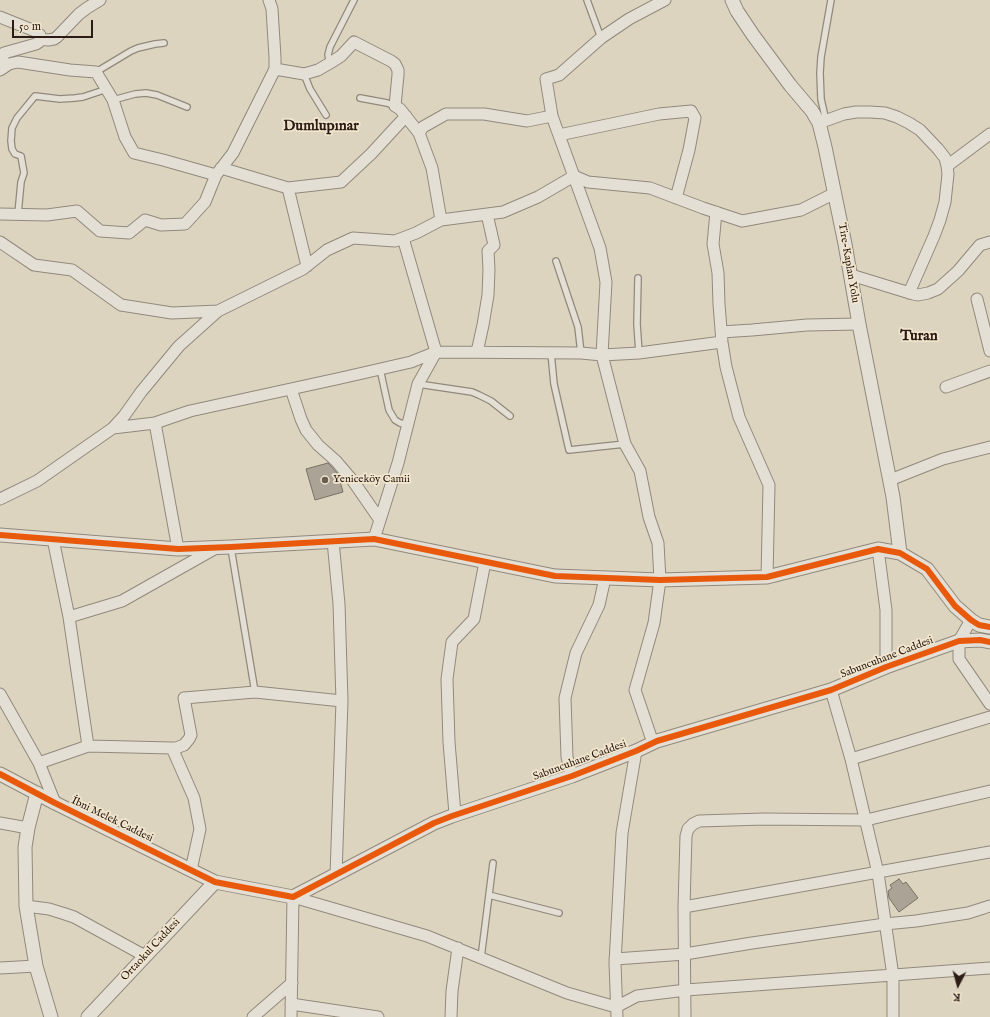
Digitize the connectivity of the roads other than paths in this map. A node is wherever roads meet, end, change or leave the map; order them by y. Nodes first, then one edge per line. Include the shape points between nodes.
1 (100, 0) edge
2 (269, 0) edge
3 (354, 0) edge
4 (587, 0) edge
5 (666, 0) edge
6 (732, 0) edge
7 (831, 0) edge
8 (0, 17) edge
9 (40, 38) junction
10 (601, 38) junction
11 (164, 43) dead end
12 (330, 63) junction
13 (2, 68) edge
14 (274, 69) junction
15 (96, 72) junction
16 (304, 74) junction
17 (107, 90) junction
18 (360, 98) dead end
19 (113, 100) junction
20 (395, 106) junction
21 (187, 107) dead end
22 (326, 115) dead end
23 (406, 116) junction
24 (552, 116) junction
25 (822, 122) junction
26 (419, 133) junction
27 (990, 134) edge
28 (559, 135) junction
29 (947, 166) junction
30 (219, 171) junction
31 (574, 176) junction
32 (288, 188) junction
33 (835, 194) junction
34 (676, 198) junction
35 (716, 212) junction
36 (0, 214) edge
37 (18, 214) junction
38 (487, 214) junction
39 (441, 220) junction
40 (403, 238) junction
41 (0, 242) edge
42 (990, 242) edge
43 (556, 261) dead end
44 (307, 266) junction
45 (851, 275) junction
46 (638, 278) dead end
47 (909, 293) junction
48 (977, 299) dead end
49 (218, 311) junction
50 (859, 324) junction
51 (721, 337) junction
52 (990, 351) edge
53 (436, 352) junction
54 (477, 352) junction
55 (551, 353) junction
56 (581, 353) junction
57 (639, 353) junction
58 (602, 354) junction
59 (380, 369) junction
60 (990, 371) edge
61 (418, 384) junction
62 (946, 387) dead end
63 (291, 389) junction
64 (510, 416) dead end
65 (155, 422) junction
66 (408, 425) junction
67 (113, 428) junction
68 (625, 444) junction
69 (990, 447) edge
70 (890, 480) junction
71 (0, 498) edge
72 (380, 520) junction
73 (0, 535) edge
74 (53, 539) junction
75 (374, 539) junction
76 (332, 542) junction
77 (231, 547) junction
78 (216, 548) junction
79 (178, 549) junction
80 (878, 549) junction
81 (900, 553) junction
82 (485, 562) junction
83 (767, 577) junction
84 (605, 578) junction
85 (660, 580) junction
86 (70, 617) junction
87 (971, 620) junction
88 (990, 627) edge
89 (960, 641) junction
90 (990, 642) edge
91 (886, 667) junction
92 (831, 690) junction
93 (255, 692) junction
94 (0, 694) edge
95 (342, 701) junction
96 (990, 704) edge
97 (990, 717) edge
98 (652, 743) junction
99 (88, 746) junction
100 (172, 748) junction
101 (636, 751) junction
102 (851, 759) junction
103 (39, 763) junction
104 (0, 774) edge
105 (572, 776) junction
106 (990, 791) edge
107 (37, 793) junction
108 (55, 803) junction
109 (455, 814) junction
110 (866, 820) junction
111 (0, 823) edge
112 (28, 828) junction
113 (990, 852) edge
114 (493, 863) dead end
115 (191, 870) junction
116 (878, 873) junction
117 (336, 875) junction
118 (215, 882) junction
119 (489, 895) junction
120 (293, 897) junction
121 (26, 906) junction
122 (990, 906) edge
123 (684, 908) junction
124 (559, 913) dead end
125 (885, 924) junction
126 (458, 948) junction
127 (685, 954) junction
128 (145, 956) junction
129 (481, 958) junction
130 (615, 959) junction
131 (36, 966) junction
132 (0, 968) edge
133 (990, 968) edge
134 (893, 976) junction
135 (292, 983) junction
136 (686, 990) junction
137 (291, 1004) junction
138 (616, 1012) edge
139 (51, 1017) edge
140 (88, 1017) edge
141 (253, 1017) edge
142 (291, 1017) edge
143 (378, 1017) edge
144 (451, 1017) edge
145 (685, 1017) edge
146 (893, 1017) edge

1 - 9 street via 79,14 54,39
2 - 14 street via 272,9
3 - 12 lane via 330,48
4 - 10 lane
5 - 10 street via 629,19
6 - 25 street, Tire-Kaplan Yolu via 752,35
7 - 25 lane via 821,57
8 - 9 street via 35,31
9 - 13 street via 36,44 4,53
10 - 24 street via 559,75 546,79
11 - 15 lane via 138,48
12 - 16 street
12 - 20 street via 354,42 391,61 398,70
13 - 15 street via 18,62
14 - 16 street
14 - 30 street via 233,153
15 - 17 street
16 - 22 lane
17 - 19 street
17 - 37 lane via 67,99 35,96 17,118 11,134 12,149 15,154 21,156 24,173
18 - 20 lane
19 - 21 lane via 135,94 157,94
19 - 30 street via 125,137 134,153
20 - 23 street
23 - 26 street
23 - 32 street via 341,182
24 - 26 street via 527,122 484,114 446,114 423,127
24 - 28 street
25 - 29 street via 856,112 885,113 898,117 920,130 929,139
25 - 33 street, Tire-Kaplan Yolu
26 - 39 street via 432,168
27 - 29 street
28 - 31 street
28 - 34 street via 659,114 691,111 695,118
29 - 47 street via 945,202 940,220
30 - 32 street
30 - 37 street via 205,202 185,224 161,225 145,220 129,233 100,231 76,211 47,215
31 - 34 street via 588,182 650,188
31 - 38 street via 538,197 503,212
31 - 58 street via 600,248 606,282
32 - 44 street
33 - 35 street via 801,210 742,220
33 - 45 street, Tire-Kaplan Yolu
34 - 35 street
35 - 51 street via 713,244 718,273
36 - 37 street
38 - 39 street
38 - 54 street via 494,246 488,251 488,295
39 - 40 street
40 - 44 street via 395,241 353,238 327,250
40 - 53 street
41 - 49 street via 34,265 72,270 121,305 172,313
42 - 47 street via 980,245 938,289 918,295
43 - 56 lane via 578,327
44 - 49 street
45 - 47 street
45 - 50 street, Tire-Kaplan Yolu
46 - 57 lane
48 - 52 street
49 - 67 street via 179,346
50 - 51 street via 752,330
50 - 70 street, Tire-Kaplan Yolu
51 - 57 street
51 - 83 street via 739,416 769,485
53 - 54 street
53 - 59 street via 411,362
53 - 61 street
54 - 55 street
55 - 56 street
55 - 68 lane via 554,384 569,450
56 - 58 street
57 - 58 street
58 - 68 street
59 - 63 street
59 - 66 lane via 389,410 395,420
60 - 62 street
61 - 64 lane via 479,394
61 - 66 street
63 - 65 street via 190,410
63 - 72 street via 306,430 353,481
65 - 67 street
65 - 79 street
66 - 72 street
67 - 71 street via 37,481
68 - 85 street via 640,471 649,516 658,543
69 - 70 street via 943,459
70 - 81 street, Tire-Kaplan Yolu
72 - 75 street
73 - 74 street
74 - 79 street
74 - 86 street
75 - 76 street
75 - 82 street
76 - 77 street
76 - 95 street via 339,604
77 - 78 street
77 - 93 lane
78 - 79 street
78 - 86 street via 122,601
80 - 81 street
80 - 83 street
80 - 91 street via 886,610
81 - 87 street via 927,569 955,606
82 - 84 street via 555,576
82 - 109 street via 474,619 452,642 447,679
83 - 85 street
84 - 85 street
84 - 105 street via 599,605 576,653 565,698 567,758
85 - 98 street via 654,623 635,690
86 - 99 street
87 - 88 street
87 - 89 street
89 - 90 street, Sabuncuhane Caddesi
89 - 91 street, Sabuncuhane Caddesi
89 - 96 street via 959,659
91 - 92 street, Sabuncuhane Caddesi
92 - 98 street, Sabuncuhane Caddesi
92 - 102 street
93 - 95 street
93 - 100 street via 184,698 191,735 184,745
94 - 103 street
95 - 117 street
97 - 102 street
98 - 101 street, Sabuncuhane Caddesi
99 - 100 street
99 - 103 street
100 - 115 street via 194,798 200,829
101 - 105 street, Sabuncuhane Caddesi
101 - 130 street via 622,833
102 - 110 street
103 - 108 street
104 - 107 street, İbni Melek Caddesi
105 - 109 street, Sabuncuhane Caddesi
106 - 110 street
107 - 108 street, İbni Melek Caddesi
107 - 112 street
108 - 115 street, İbni Melek Caddesi
109 - 117 street, Sabuncuhane Caddesi
110 - 116 street
110 - 123 street via 764,819 696,822 686,832
111 - 112 street
112 - 121 street via 25,846
113 - 116 street
114 - 119 lane
115 - 118 street, İbni Melek Caddesi
116 - 123 street
116 - 125 street
117 - 120 street, Sabuncuhane Caddesi
118 - 120 street
118 - 128 street, Ortaokul Caddesi
119 - 124 lane
119 - 129 lane
120 - 126 street via 427,936
120 - 135 street
121 - 128 street via 62,912 74,917
121 - 131 street
122 - 125 street via 968,913
123 - 127 street
125 - 127 street
125 - 134 street
126 - 129 street
126 - 144 street
127 - 130 street
127 - 136 street
128 - 140 street, Ortaokul Caddesi
129 - 138 street
130 - 138 street
131 - 132 street
131 - 139 street
133 - 134 street
134 - 136 street
134 - 146 street
135 - 137 street
135 - 141 street
136 - 138 street via 637,996
136 - 145 street
137 - 142 street
137 - 143 street

